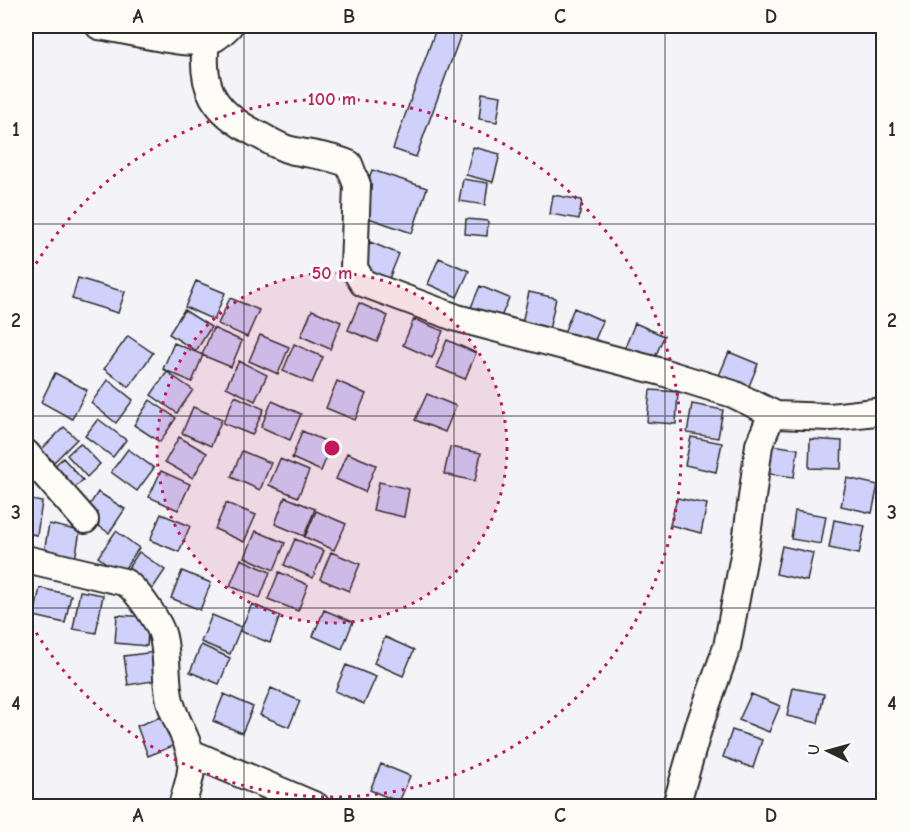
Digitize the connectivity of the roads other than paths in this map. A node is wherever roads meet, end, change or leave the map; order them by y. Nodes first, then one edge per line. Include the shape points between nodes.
1 (99, 26) edge
2 (229, 26) edge
3 (206, 41) junction
4 (884, 411) edge
5 (776, 415) junction
6 (26, 453) edge
7 (85, 520) dead end
8 (26, 559) edge
9 (191, 753) junction
10 (182, 807) edge
11 (316, 807) edge
12 (676, 807) edge

1 - 3 street via 166,40
2 - 3 street
3 - 5 street via 204,69 212,100 224,114 289,150 328,155 349,164 357,185 354,268 363,284 457,318 723,391
4 - 5 street via 831,417
5 - 12 street via 769,421 759,445 727,647
6 - 7 street
8 - 9 street via 132,586 163,636 171,702
9 - 10 street
9 - 11 street

